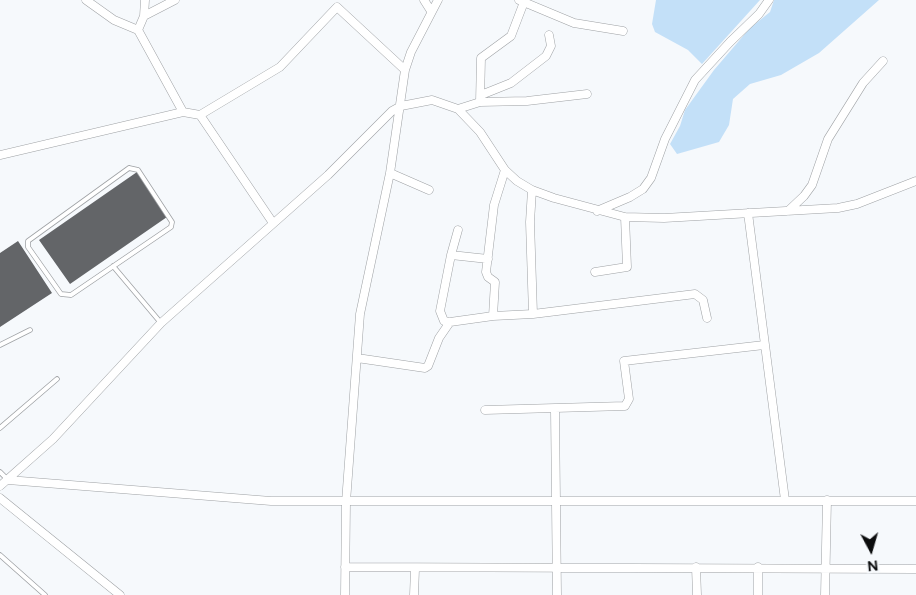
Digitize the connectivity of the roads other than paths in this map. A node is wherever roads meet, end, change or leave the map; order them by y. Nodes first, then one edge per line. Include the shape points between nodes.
1 (86, 0) edge
2 (145, 0) edge
3 (175, 0) edge
4 (424, 0) edge
5 (438, 0) edge
6 (769, 0) edge
7 (522, 1) edge
8 (338, 3) edge
9 (431, 11) junction
10 (144, 16) junction
11 (138, 30) junction
12 (623, 31) dead end
13 (549, 35) dead end
14 (882, 61) dead end
15 (405, 70) junction
16 (587, 94) dead end
17 (480, 99) junction
18 (401, 106) junction
19 (458, 109) junction
20 (183, 112) junction
21 (200, 114) junction
22 (0, 154) edge
23 (505, 170) junction
24 (390, 173) junction
25 (916, 181) edge
26 (429, 190) dead end
27 (532, 190) junction
28 (597, 211) junction
29 (788, 211) junction
30 (748, 213) junction
31 (625, 216) junction
32 (274, 223) junction
33 (458, 230) dead end
34 (450, 255) junction
35 (488, 259) junction
36 (113, 266) junction
37 (596, 272) dead end
38 (533, 314) junction
39 (493, 316) junction
40 (707, 318) dead end
41 (450, 322) junction
42 (161, 323) junction
43 (30, 330) dead end
44 (0, 345) edge
45 (764, 345) junction
46 (357, 358) junction
47 (57, 379) dead end
48 (486, 410) dead end
49 (555, 410) junction
50 (0, 428) edge
51 (0, 472) edge
52 (8, 480) junction
53 (0, 486) edge
54 (0, 498) edge
55 (556, 500) junction
56 (785, 500) junction
57 (827, 500) junction
58 (916, 501) edge
59 (346, 502) junction
60 (0, 555) edge
61 (696, 567) junction
62 (758, 567) junction
63 (345, 568) junction
64 (557, 568) junction
65 (415, 569) junction
66 (824, 569) junction
67 (916, 569) edge
68 (45, 595) edge
69 (120, 595) edge
70 (345, 595) edge
71 (414, 595) edge
72 (557, 595) edge
73 (697, 595) edge
74 (758, 595) edge
75 (825, 595) edge

1 - 11 street via 114,20
2 - 10 street
3 - 10 street
4 - 9 street
5 - 9 street
6 - 28 street via 696,80 665,139 652,178 630,197
7 - 12 street via 574,23
7 - 17 street via 511,36 481,58
8 - 15 street
8 - 21 street via 280,67
9 - 15 street
10 - 11 street
11 - 20 street
13 - 17 street via 551,46 546,56 511,83
14 - 29 street via 863,83 828,138 812,185
15 - 18 street
16 - 17 street via 527,101
17 - 19 street
18 - 19 street via 432,100
18 - 24 street
18 - 32 street
19 - 23 street via 480,132
20 - 21 street
20 - 22 street
21 - 32 street
23 - 27 street
23 - 35 street via 493,208
24 - 26 street
24 - 46 street via 360,314
25 - 29 street via 857,204
27 - 28 street
27 - 38 street
28 - 31 street
29 - 30 street
30 - 31 street via 664,218
30 - 45 street
31 - 37 street via 627,266
32 - 42 street
33 - 34 street
34 - 35 street
34 - 41 street via 440,311 444,321
35 - 39 street via 487,275 495,282
36 - 36 lane via 65,296 60,294 28,247 28,241 129,168 134,168 172,222 166,232
36 - 42 lane
38 - 39 street
38 - 40 street via 695,294 703,300
39 - 41 street
41 - 46 street via 425,368
42 - 52 street via 60,432
43 - 44 lane
45 - 49 street via 624,361 628,404
45 - 56 street
46 - 59 street
47 - 50 lane
48 - 49 street
49 - 55 street
51 - 52 lane
52 - 53 street
52 - 59 street via 234,499
54 - 69 street
55 - 56 street
55 - 59 street
55 - 64 street
56 - 57 street
57 - 58 street
57 - 66 street
59 - 63 street
60 - 68 lane
61 - 62 street
61 - 64 street
61 - 73 street
62 - 66 street
62 - 74 street
63 - 65 street
63 - 70 street
64 - 65 street
64 - 72 street
65 - 71 street
66 - 67 street
66 - 75 street

